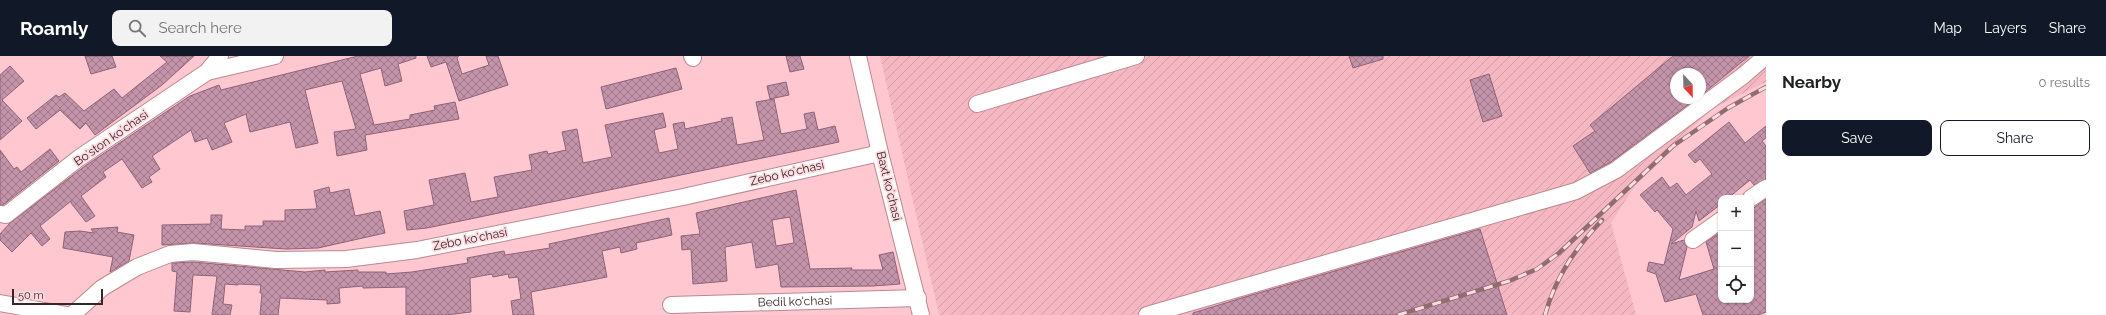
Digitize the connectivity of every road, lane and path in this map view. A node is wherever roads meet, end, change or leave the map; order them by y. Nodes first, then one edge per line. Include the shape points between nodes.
1 (220, 56) edge
2 (275, 56) edge
3 (858, 56) edge
4 (1136, 56) edge
5 (1766, 56) edge
6 (207, 72) junction
7 (977, 104) dead end
8 (880, 153) junction
9 (1766, 188) edge
10 (1754, 196) edge
11 (2, 217) edge
12 (1718, 222) edge
13 (1693, 240) dead end
14 (918, 298) junction
15 (0, 302) edge
16 (671, 305) dead end
17 (67, 315) edge
18 (72, 315) edge
19 (922, 315) edge
20 (1147, 315) edge

1 - 6 street, Boʻston koʻchasi
2 - 6 street
3 - 8 street, Baxt koʻchasi
4 - 7 street
5 - 20 street via 1616,170 1576,191
6 - 11 street, Boʻston koʻchasi via 79,158
8 - 14 street, Baxt koʻchasi
8 - 18 street, Zebo koʻchasi via 417,250 346,259 276,260 192,252 170,254 137,267 102,288
9 - 10 street
12 - 13 street
14 - 16 street, Bedil ko'chasi
14 - 19 street, Baxt koʻchasi
15 - 17 street

